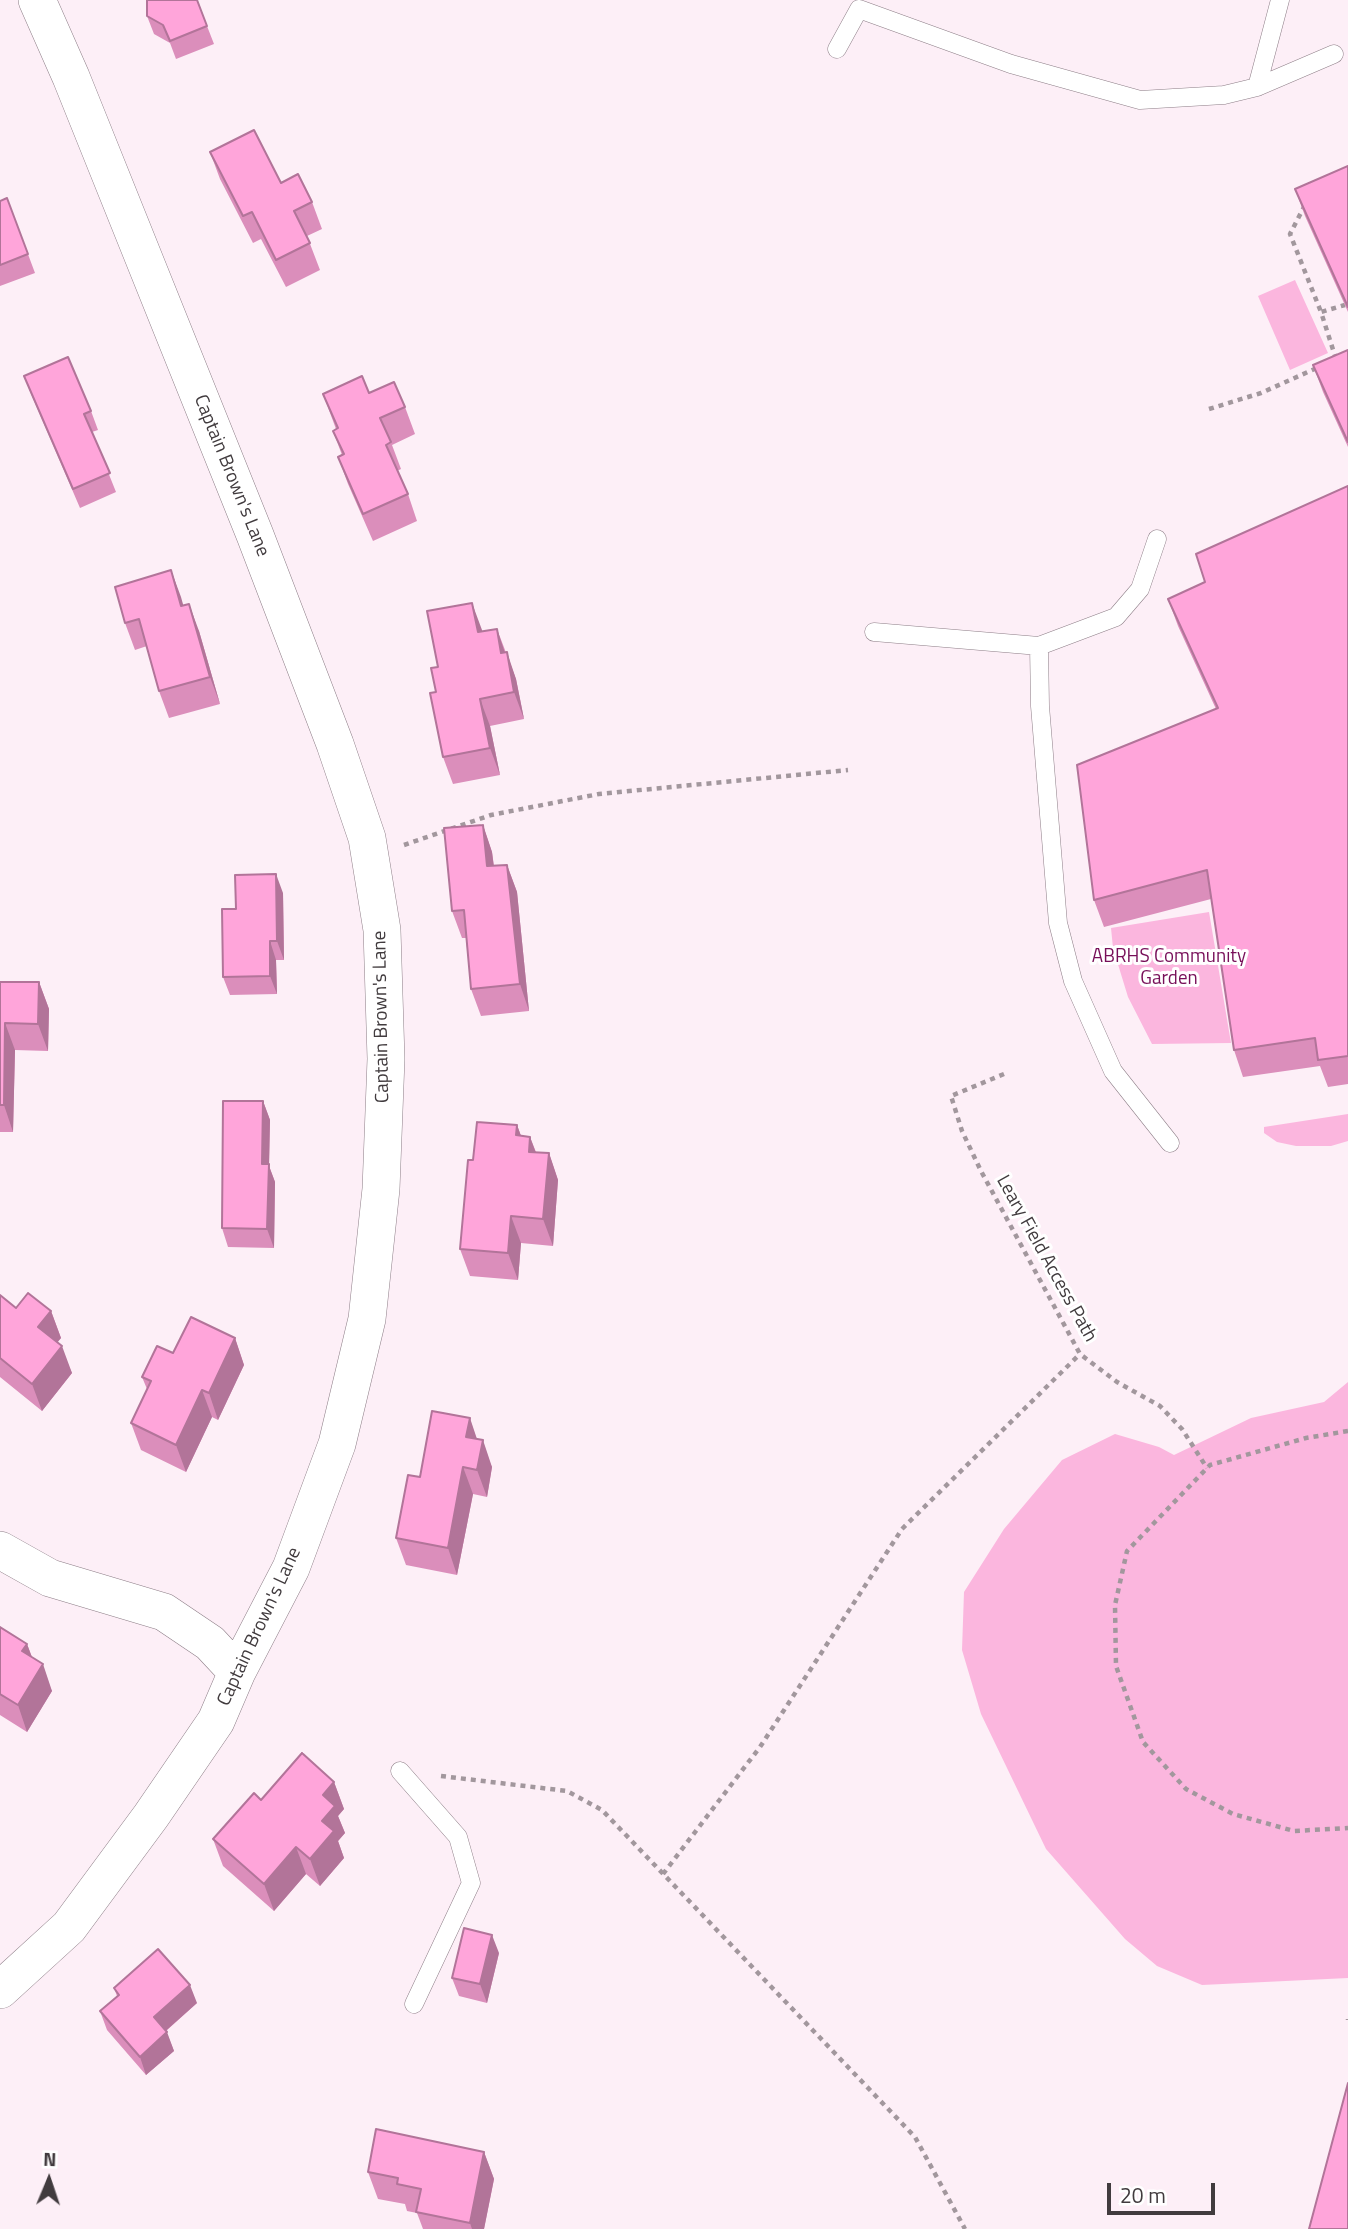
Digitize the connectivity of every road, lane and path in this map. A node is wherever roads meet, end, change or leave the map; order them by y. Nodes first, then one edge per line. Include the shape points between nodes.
1 (37, 0) edge
2 (1280, 0) edge
3 (837, 49) dead end
4 (1334, 54) dead end
5 (1257, 87) junction
6 (1313, 199) edge
7 (1345, 305) edge
8 (1321, 312) junction
9 (1337, 359) junction
10 (1343, 366) edge
11 (1209, 409) dead end
12 (1157, 539) dead end
13 (874, 632) dead end
14 (1039, 646) junction
15 (848, 770) dead end
16 (370, 856) junction
17 (1004, 1074) dead end
18 (1170, 1143) dead end
19 (1080, 1354) junction
20 (1348, 1431) edge
21 (1207, 1468) junction
22 (0, 1550) edge
23 (237, 1672) junction
24 (400, 1771) joint
25 (1348, 1828) edge
26 (663, 1874) junction
27 (0, 1990) edge
28 (414, 2004) dead end
29 (965, 2229) edge

1 - 16 street, Captain Brown's Lane via 265,561 335,744
2 - 5 lane
3 - 5 lane via 859,9 1011,64 1140,100 1212,96
4 - 5 lane
6 - 8 path via 1304,206 1290,234
7 - 8 path
8 - 9 path
9 - 10 path
9 - 11 path via 1261,393
12 - 14 lane via 1140,589 1116,617
13 - 14 lane
14 - 18 lane via 1048,814 1061,934 1073,981 1113,1071
15 - 16 path via 599,794 491,815
16 - 23 street, Captain Brown's Lane via 382,930 386,1059 382,1189 367,1319 324,1481 291,1568
17 - 19 path, Leary Field Access Path via 951,1096 981,1171
19 - 21 path, Leary Field Access Path via 1160,1406 1182,1429
19 - 26 path via 902,1529 760,1747
20 - 21 path via 1306,1438
21 - 25 path via 1127,1551 1115,1605 1116,1666 1143,1742 1186,1789 1233,1814 1294,1831
22 - 23 street via 50,1578 164,1612 210,1643
23 - 27 street, Captain Brown's Lane via 216,1721 69,1927
24 - 26 path via 567,1791 602,1810
24 - 28 lane via 458,1837 471,1883
26 - 29 path via 915,2137

